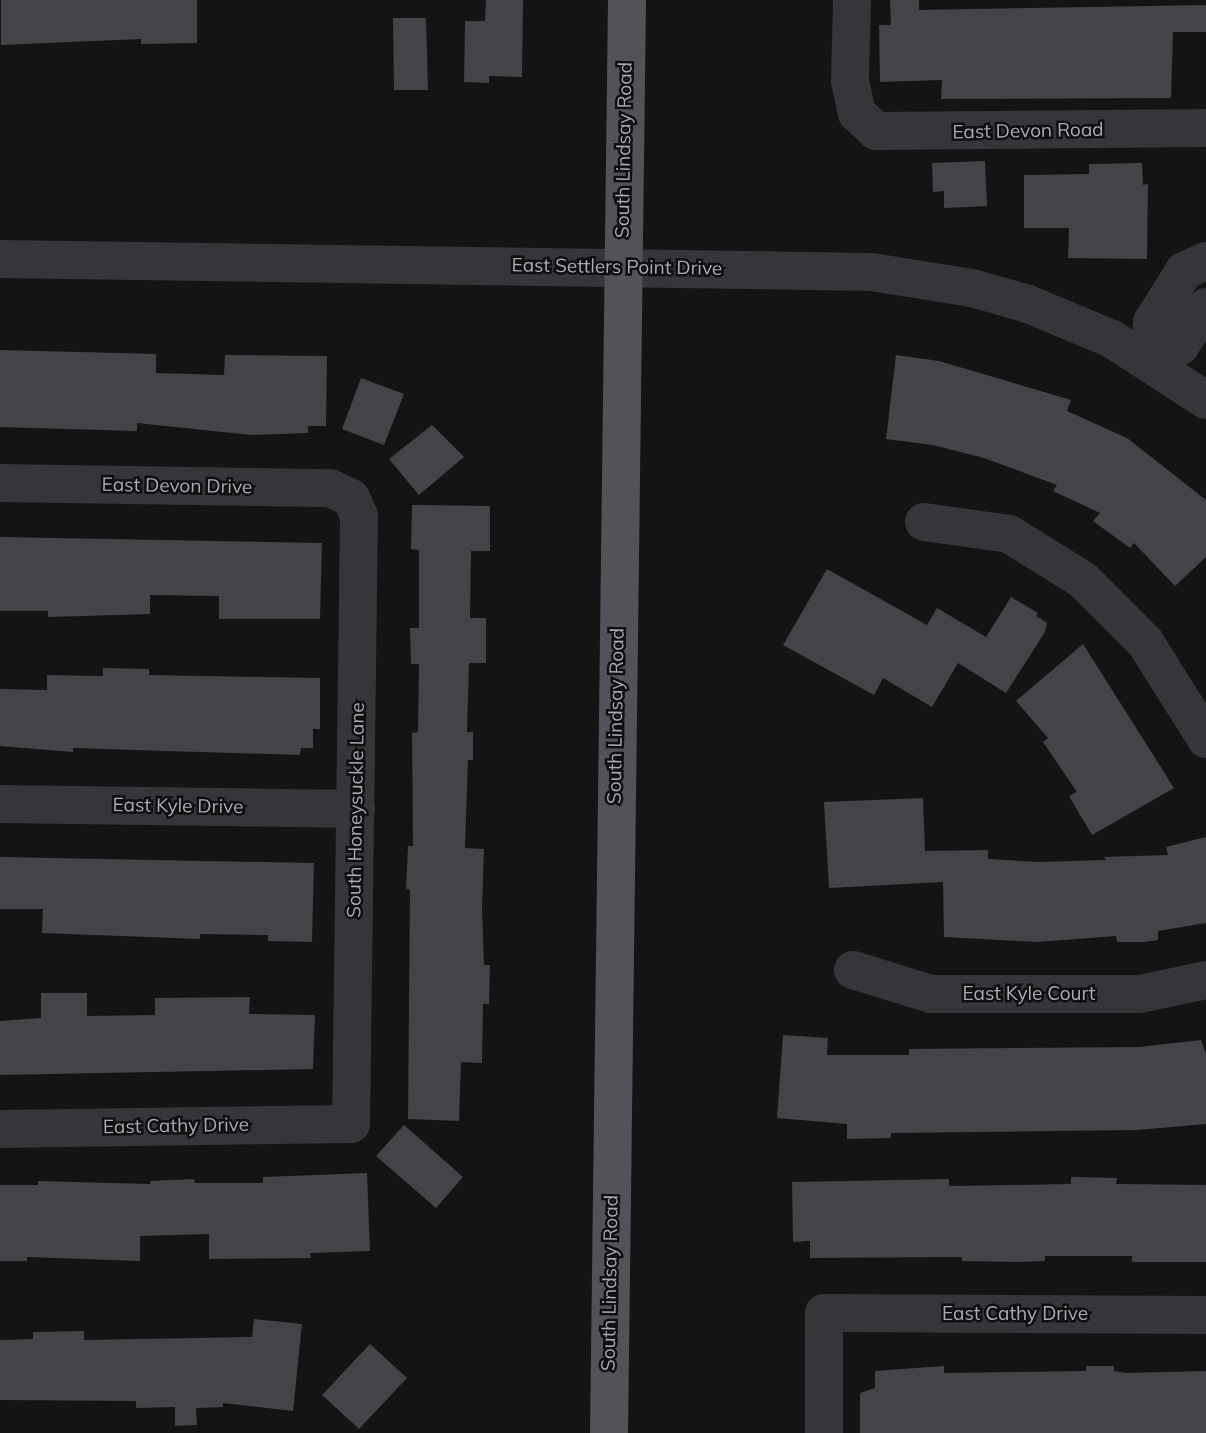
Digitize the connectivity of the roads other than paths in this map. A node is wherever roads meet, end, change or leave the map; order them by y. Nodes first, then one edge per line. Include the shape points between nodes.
1 (627, 0) edge
2 (852, 0) edge
3 (1206, 128) edge
4 (0, 259) edge
5 (1206, 261) edge
6 (623, 266) junction
7 (1206, 307) edge
8 (1150, 359) junction
9 (1206, 400) edge
10 (0, 484) edge
11 (351, 498) joint
12 (924, 522) dead end
13 (1206, 739) edge
14 (0, 804) edge
15 (356, 809) junction
16 (853, 970) dead end
17 (1206, 980) edge
18 (351, 1124) joint
19 (0, 1129) edge
20 (1206, 1315) edge
21 (609, 1433) edge
22 (824, 1433) edge

1 - 6 main road, South Lindsay Road
2 - 3 street, East Devon Road via 850,81 857,113 876,131
4 - 6 street, East Settlers Point Drive
5 - 8 street via 1184,271 1152,321
6 - 8 street, East Settlers Point Drive via 872,272 930,280 1028,304
6 - 21 main road, South Lindsay Road
7 - 8 street via 1180,346
8 - 9 street, East Settlers Point Drive
10 - 11 street, East Devon Drive via 330,488
11 - 15 street, South Honeysuckle Lane via 359,516
12 - 13 street via 1009,534 1083,580 1145,642
14 - 15 street, East Kyle Drive
15 - 18 street, South Honeysuckle Lane
16 - 17 street, East Kyle Court via 931,994 1140,993
18 - 19 street, East Cathy Drive
20 - 22 street, East Cathy Drive via 824,1312

